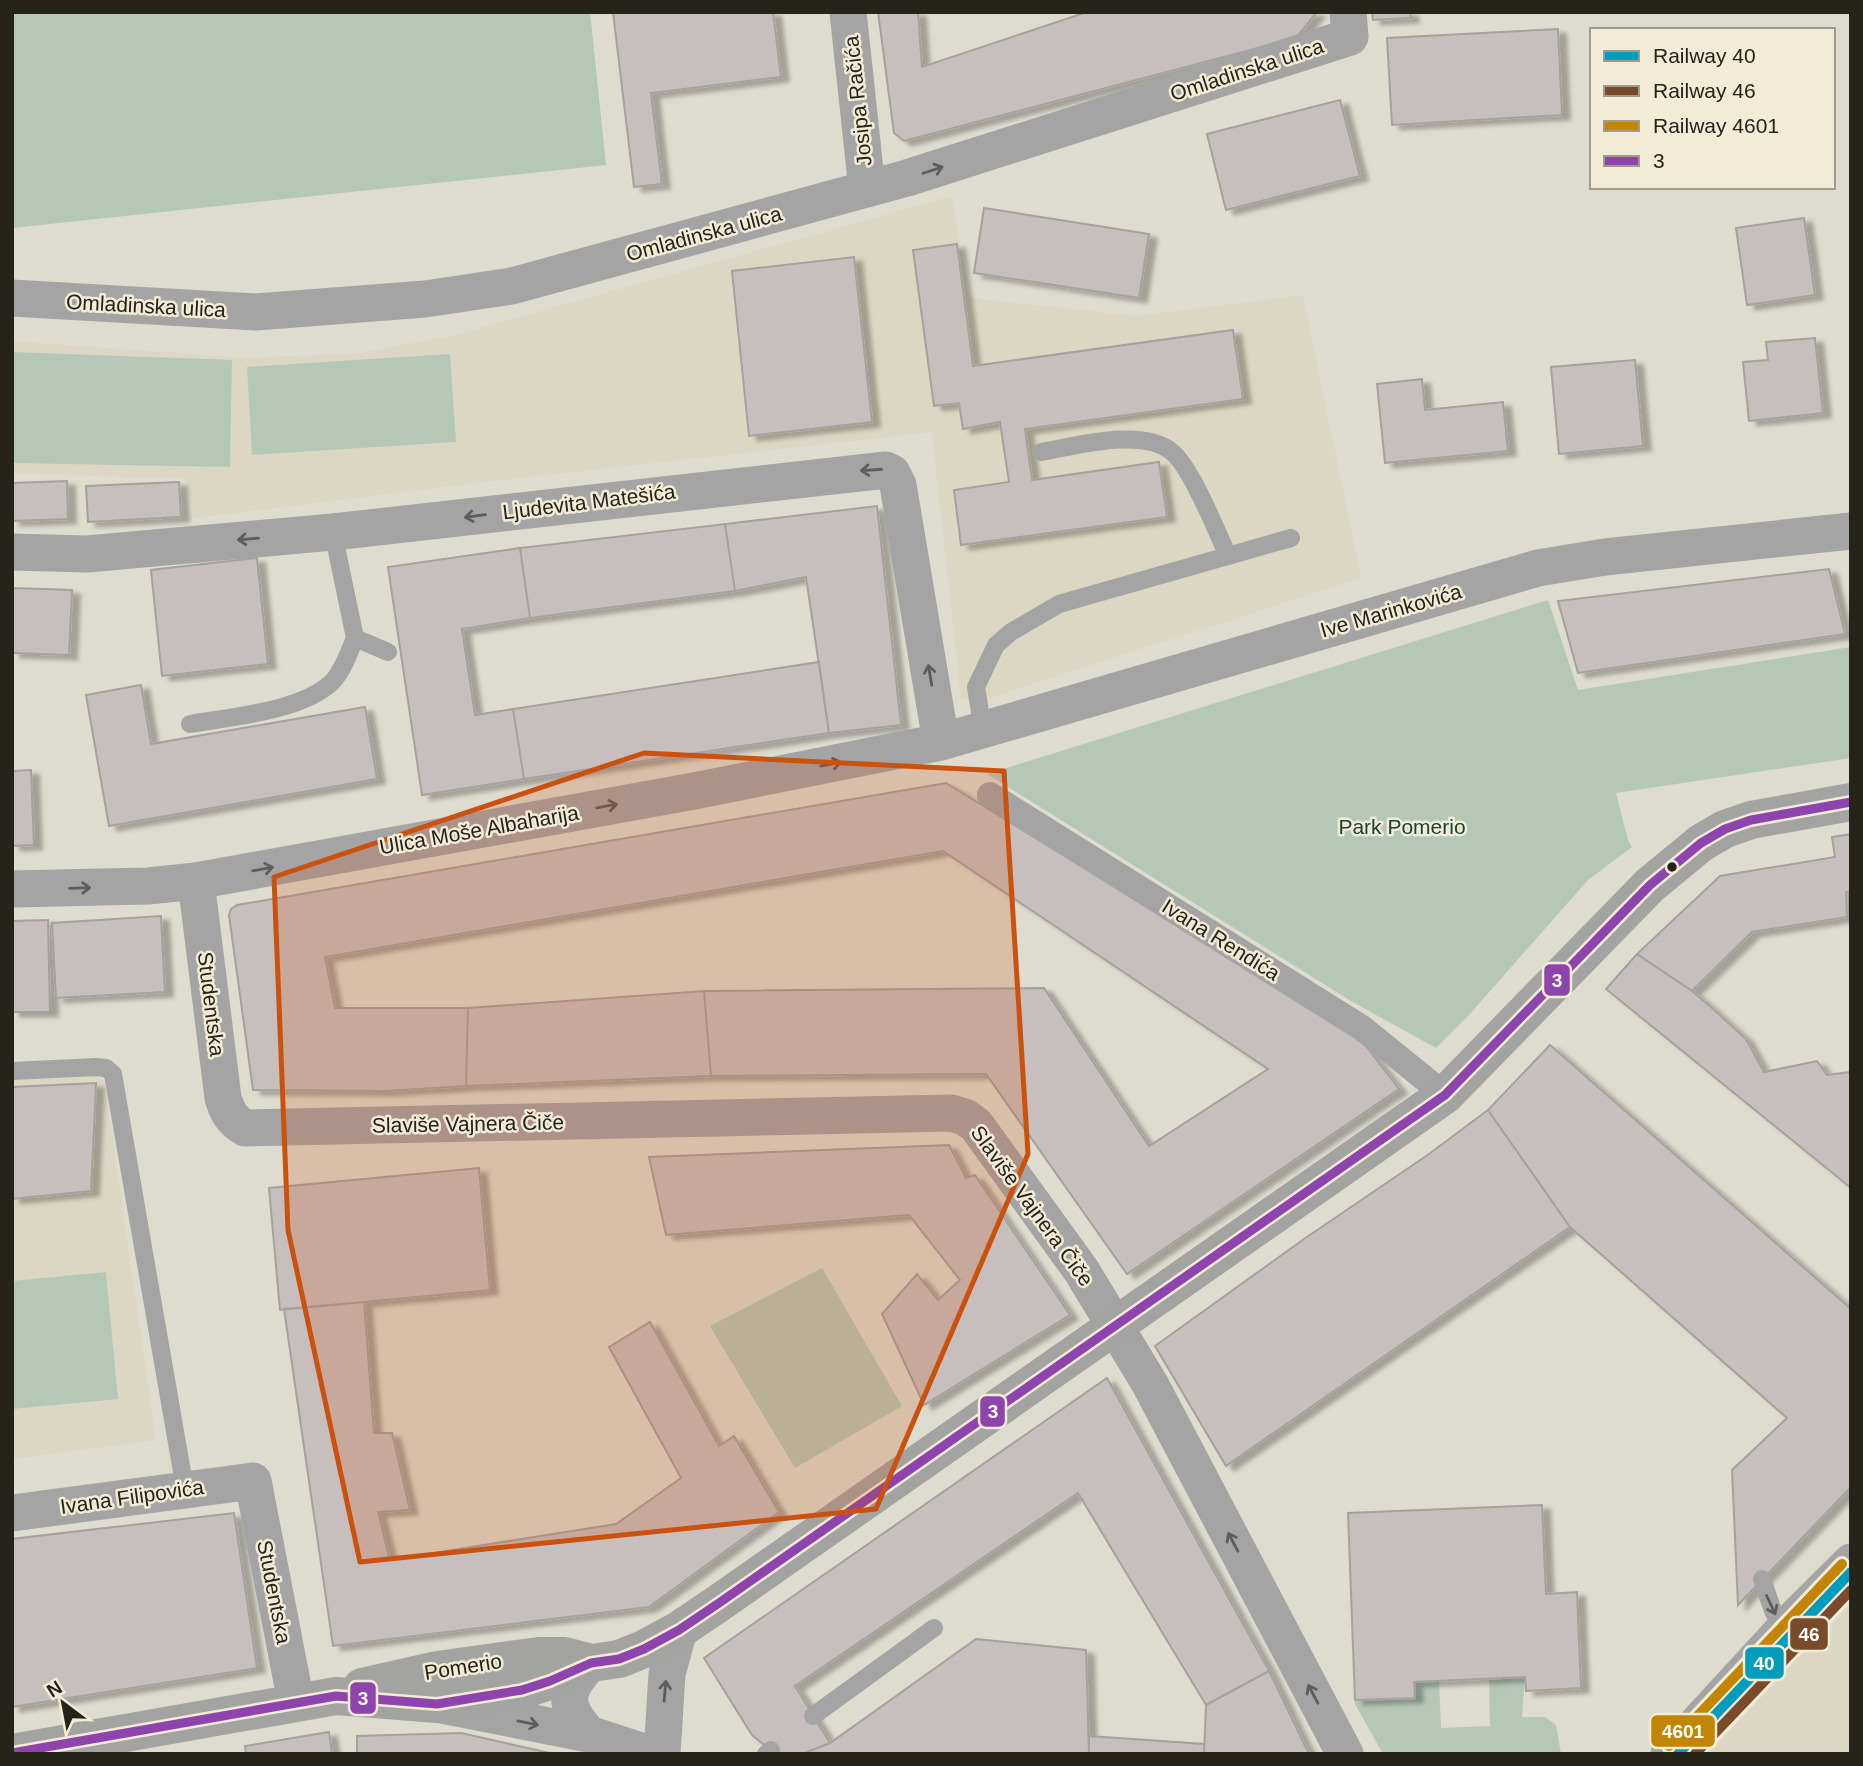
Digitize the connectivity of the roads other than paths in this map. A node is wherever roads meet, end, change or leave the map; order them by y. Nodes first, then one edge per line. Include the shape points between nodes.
1 (848, 12) edge
2 (1348, 12) edge
3 (867, 189) junction
4 (12, 298) edge
5 (1041, 452) dead end
6 (1851, 531) edge
7 (333, 532) junction
8 (1291, 538) dead end
9 (12, 552) edge
10 (1228, 556) junction
11 (355, 638) junction
12 (388, 652) dead end
13 (190, 724) dead end
14 (983, 730) junction
15 (941, 742) junction
16 (990, 795) dead end
17 (1851, 802) edge
18 (196, 881) junction
19 (12, 889) edge
20 (12, 1071) edge
21 (1445, 1095) junction
22 (236, 1124) joint
23 (1115, 1324) junction
24 (253, 1481) joint
25 (185, 1489) junction
26 (12, 1513) edge
27 (1851, 1562) edge
28 (1762, 1579) dead end
29 (934, 1628) dead end
30 (1784, 1629) junction
31 (678, 1630) junction
32 (591, 1663) junction
33 (336, 1696) junction
34 (296, 1703) junction
35 (438, 1704) junction
36 (813, 1716) dead end
37 (589, 1734) junction
38 (12, 1753) edge
39 (650, 1754) edge
40 (662, 1754) edge
41 (1345, 1754) edge
42 (1669, 1754) edge

1 - 3 street, Josipa Račića
3 -> 2 street, Omladinska ulica via 1350,37
3 - 4 street, Omladinska ulica via 512,286 425,299 256,312
5 - 10 lane via 1120,438 1150,442 1172,452
6 - 14 street, Ive Marinkovića via 1538,568
7 -> 9 street, Ljudevita Matešića via 87,554
7 - 11 lane
15 -> 7 street, Ljudevita Matešića via 898,485 886,470
8 - 10 lane
10 - 14 lane via 1059,604 1011,632 996,645 976,687
11 - 12 lane
11 - 13 lane via 339,672 323,690 271,711
14 - 15 street, Ive Marinkovića
18 -> 15 street, Ulica Moše Albaharija
16 - 21 street, Ivana Rendića via 1363,1028
17 - 21 main road, Pomerio via 1751,820 1701,843 1650,886
19 -> 18 street, Ulica Moše Albaharija
18 - 22 street, Studentska via 223,1098
20 - 25 lane via 96,1067 113,1074
21 - 23 main road, Pomerio
22 - 23 street, Slaviše Vajnera Čiče via 259,1129 951,1113 976,1125
23 - 31 main road, Pomerio
41 -> 23 street, Slaviše Vajnera Čiče
24 - 25 street, Ivana Filipovića
24 - 34 street, Studentska
25 - 26 street, Ivana Filipovića
27 - 30 street
28 -> 30 lane
29 - 36 lane
30 - 42 street
31 - 32 main road, Pomerio via 619,1659
40 -> 31 street via 667,1674
32 - 33 main road, Pomerio via 539,1656 408,1675
32 - 35 main road, Pomerio via 522,1690
32 - 37 street via 575,1679 570,1695 575,1717
33 - 34 main road
33 - 35 main road, Pomerio
34 - 38 main road
35 -> 37 street
37 - 39 street

